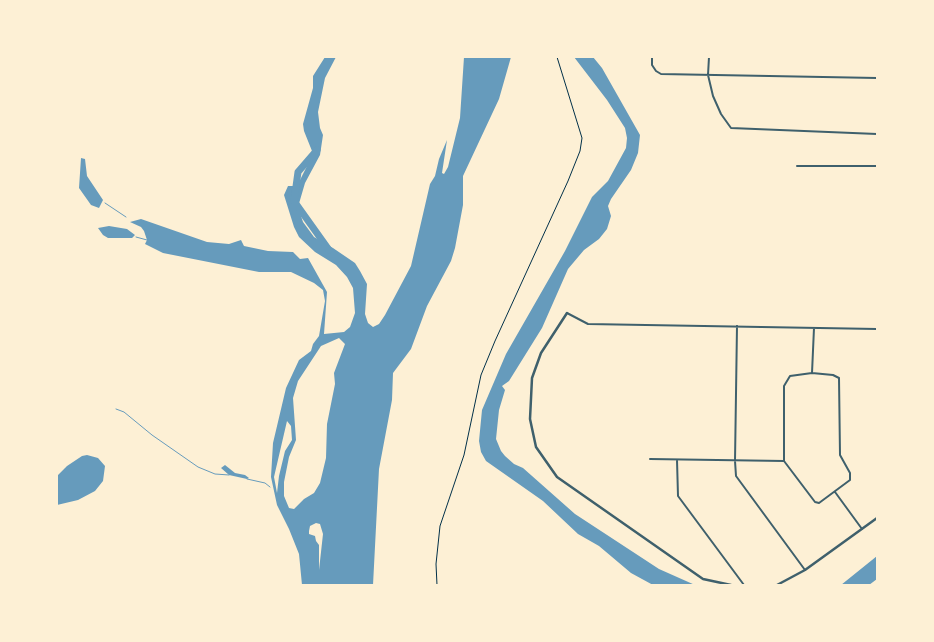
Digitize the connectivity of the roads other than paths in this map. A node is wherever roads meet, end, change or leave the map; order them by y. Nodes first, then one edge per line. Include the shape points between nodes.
1 (652, 57) edge
2 (709, 57) edge
3 (708, 75) junction
4 (877, 78) edge
5 (877, 134) edge
6 (797, 166) dead end
7 (877, 166) edge
8 (567, 313) joint
9 (737, 326) junction
10 (814, 328) junction
11 (877, 329) edge
12 (812, 374) junction
13 (650, 459) dead end
14 (677, 460) junction
15 (784, 460) junction
16 (735, 461) junction
17 (835, 492) junction
18 (877, 518) edge
19 (862, 529) junction
20 (805, 570) junction
21 (731, 585) edge
22 (744, 585) edge
23 (777, 585) edge

1 - 3 street via 652,65 662,74
2 - 3 street
3 - 4 street
3 - 5 street via 718,109 732,129
6 - 7 street
8 - 9 street via 588,324
8 - 21 street via 541,353 532,378 530,419 536,447 557,477 703,579
9 - 10 street
9 - 16 street
10 - 11 street
10 - 12 street
12 - 15 street via 790,376 784,386
12 - 17 street via 833,375 839,378 840,455 850,473 850,480
13 - 14 street
14 - 16 street
14 - 22 street via 678,496
15 - 16 street
15 - 17 street via 815,502 819,503
16 - 20 street via 736,476
17 - 19 street
18 - 19 street
19 - 20 street
20 - 23 street

